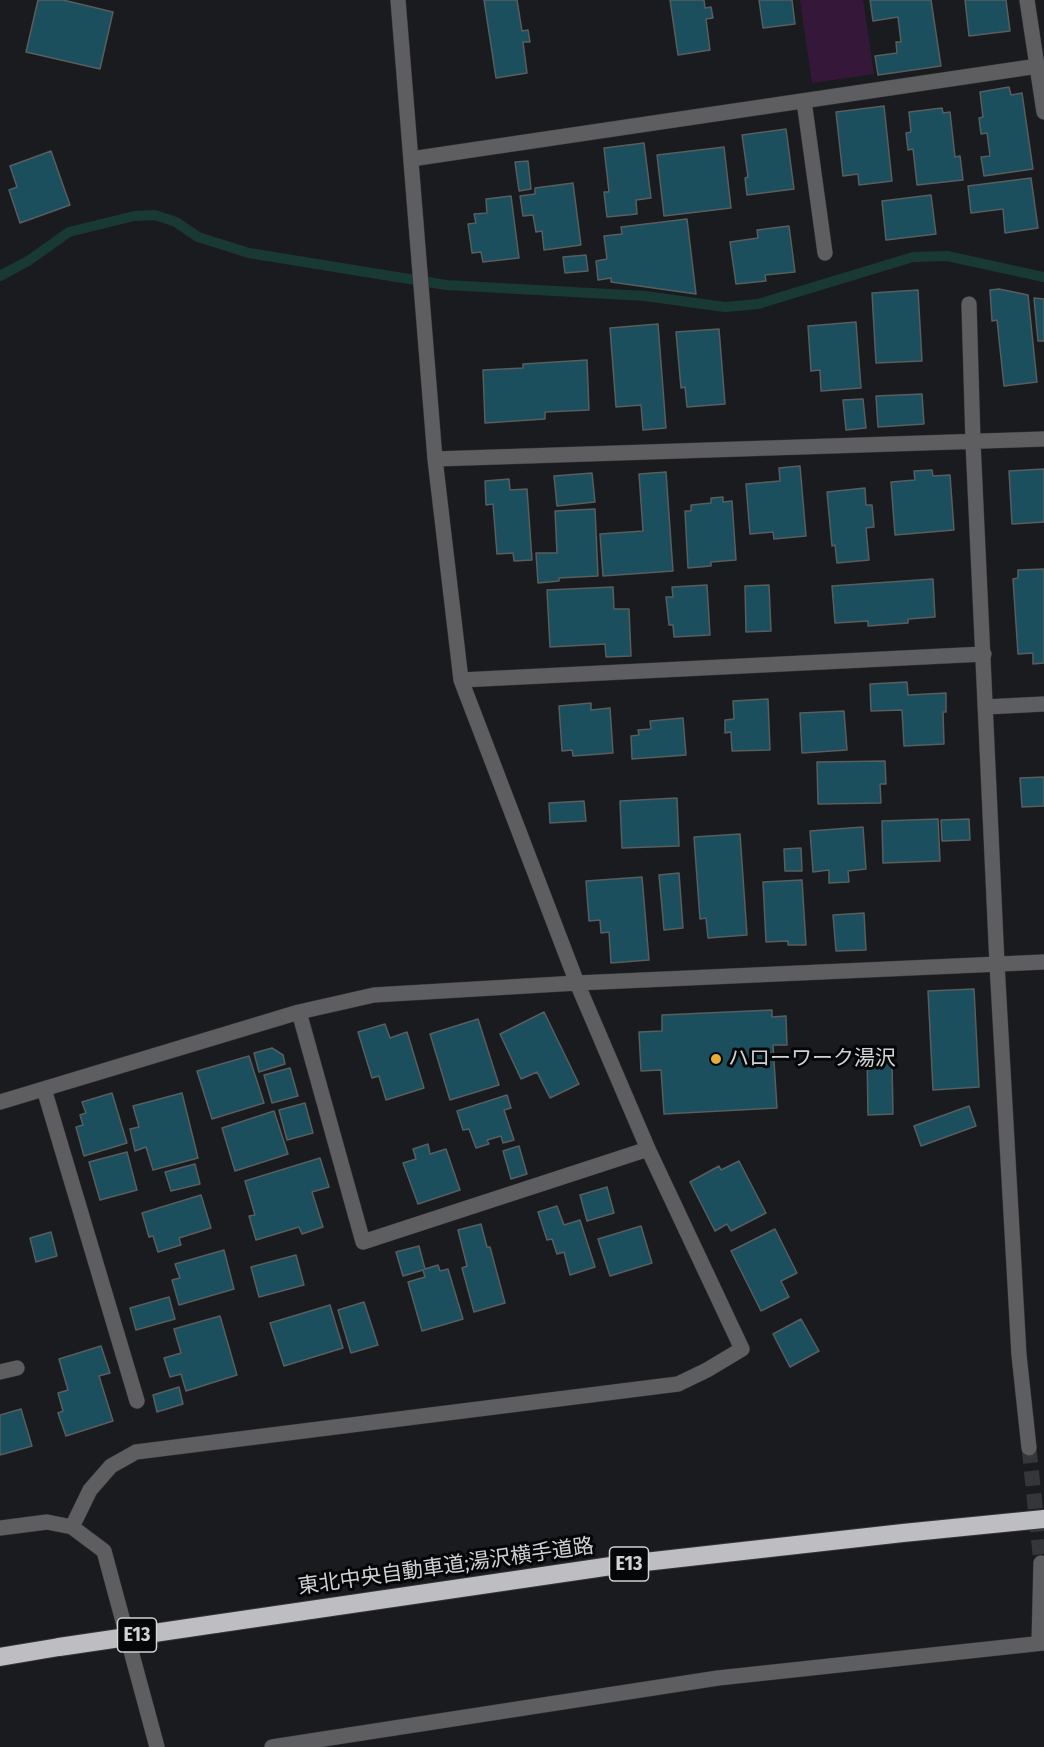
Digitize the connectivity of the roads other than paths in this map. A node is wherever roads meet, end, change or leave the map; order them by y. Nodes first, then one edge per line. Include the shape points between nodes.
1 (398, 0) edge
2 (1027, 0) edge
3 (1038, 66) junction
4 (804, 101) junction
5 (1043, 104) edge
6 (411, 159) junction
7 (825, 253) dead end
8 (969, 304) dead end
9 (1044, 439) edge
10 (973, 442) junction
11 (435, 459) junction
12 (984, 654) junction
13 (460, 680) junction
14 (1044, 704) edge
15 (985, 707) junction
16 (1044, 962) edge
17 (997, 964) junction
18 (577, 983) junction
19 (299, 1012) junction
20 (44, 1089) junction
21 (0, 1102) edge
22 (648, 1149) junction
23 (18, 1368) dead end
24 (0, 1372) edge
25 (137, 1401) dead end
26 (1029, 1448) tunnel mouth
27 (1044, 1520) edge
28 (72, 1527) junction
29 (0, 1528) edge
30 (1041, 1563) dead end
31 (1042, 1643) edge
32 (0, 1658) edge
33 (157, 1747) edge
34 (272, 1747) edge

1 - 6 street
2 - 3 street
3 - 4 street
3 - 5 street
4 - 6 street
4 - 7 street
6 - 11 street
8 - 10 street
9 - 10 street
10 - 11 street
10 - 12 street
11 - 13 street
12 - 13 street
12 - 15 street
13 - 18 street
14 - 15 street
15 - 17 street
16 - 17 street
17 - 18 street
17 - 26 street via 1019,1355
18 - 19 street via 374,994
18 - 22 street
19 - 20 street
19 - 22 street via 363,1242
20 - 21 street
20 - 25 street
22 - 28 street via 742,1349 678,1384 136,1452 111,1466 90,1490
23 - 24 street
27 - 32 highway, 東北中央自動車道;湯沢横手道路 / E13, bridge via 618,1565
28 - 29 street via 47,1522
28 - 33 street via 104,1551
30 - 31 street
31 - 34 street via 718,1678

